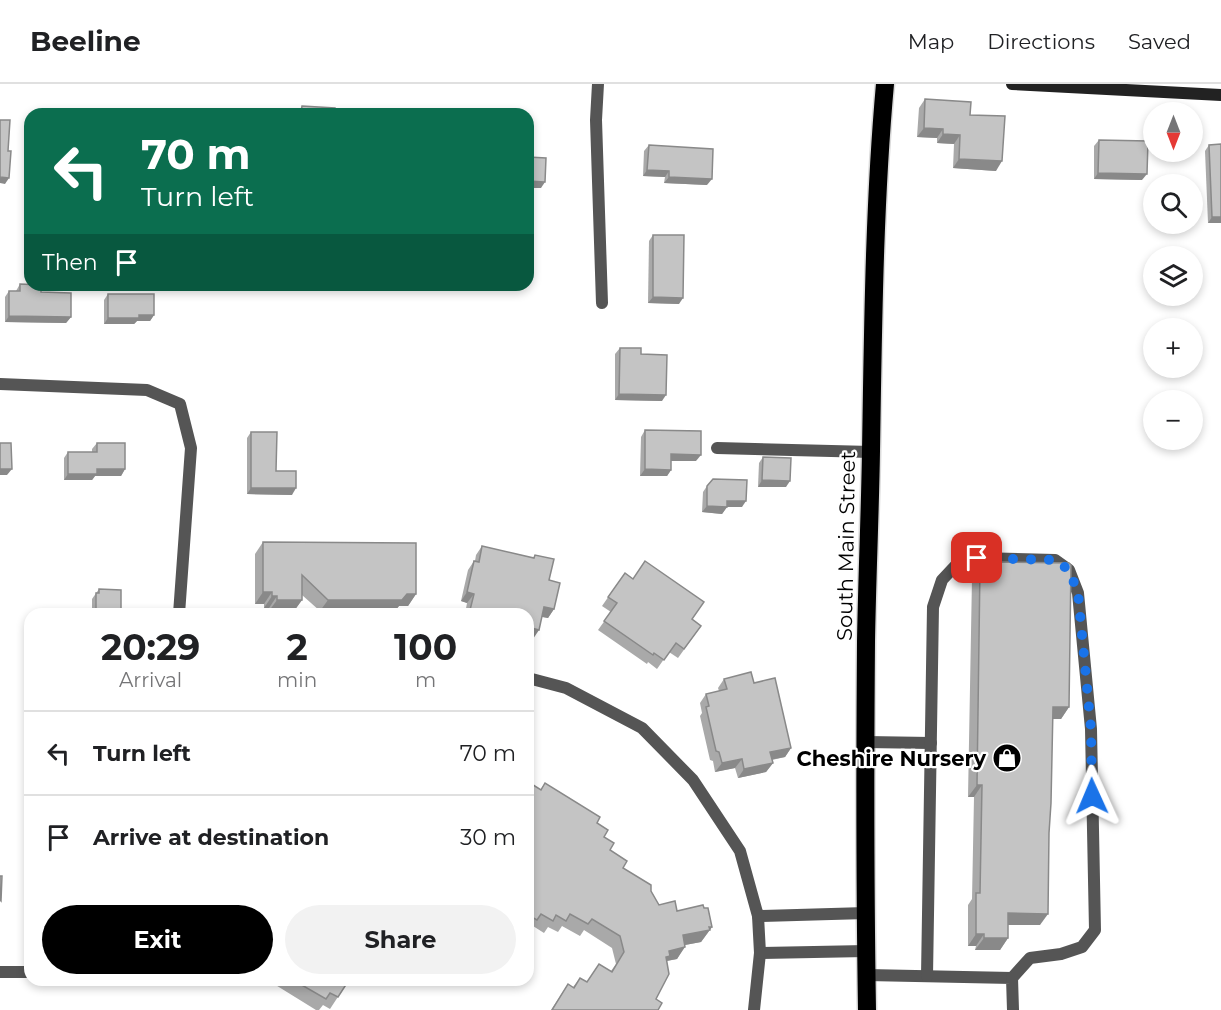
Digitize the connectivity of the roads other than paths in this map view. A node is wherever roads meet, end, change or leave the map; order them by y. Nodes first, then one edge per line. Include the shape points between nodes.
1 (598, 84) edge
2 (885, 84) edge
3 (1012, 84) edge
4 (1221, 95) edge
5 (602, 303) dead end
6 (0, 384) edge
7 (717, 448) dead end
8 (871, 452) junction
9 (179, 608) edge
10 (534, 680) edge
11 (866, 742) junction
12 (931, 743) junction
13 (866, 913) junction
14 (758, 916) junction
15 (866, 951) junction
16 (760, 952) junction
17 (0, 972) edge
18 (24, 972) edge
19 (867, 975) junction
20 (927, 976) junction
21 (1012, 978) junction
22 (754, 1010) edge
23 (867, 1010) edge
24 (1013, 1010) edge

1 - 5 street
2 - 8 highway, South Main Street via 875,233
3 - 4 street
6 - 9 street via 147,390 180,404 192,448
7 - 8 street
8 - 11 highway, South Main Street
10 - 14 street via 566,688 642,728 693,780 740,851
11 - 12 street
11 - 13 highway, South Main Street
12 - 20 street
12 - 21 street via 933,607 942,580 957,564 977,558 1055,560 1069,570 1078,593 1091,729 1095,930 1082,947 1030,958
13 - 14 street
13 - 15 highway, South Main Street
14 - 16 street
15 - 16 street
15 - 19 highway, South Main Street
16 - 22 street
17 - 18 street
19 - 20 street
19 - 23 highway, South Main Street
20 - 21 street
21 - 24 street

